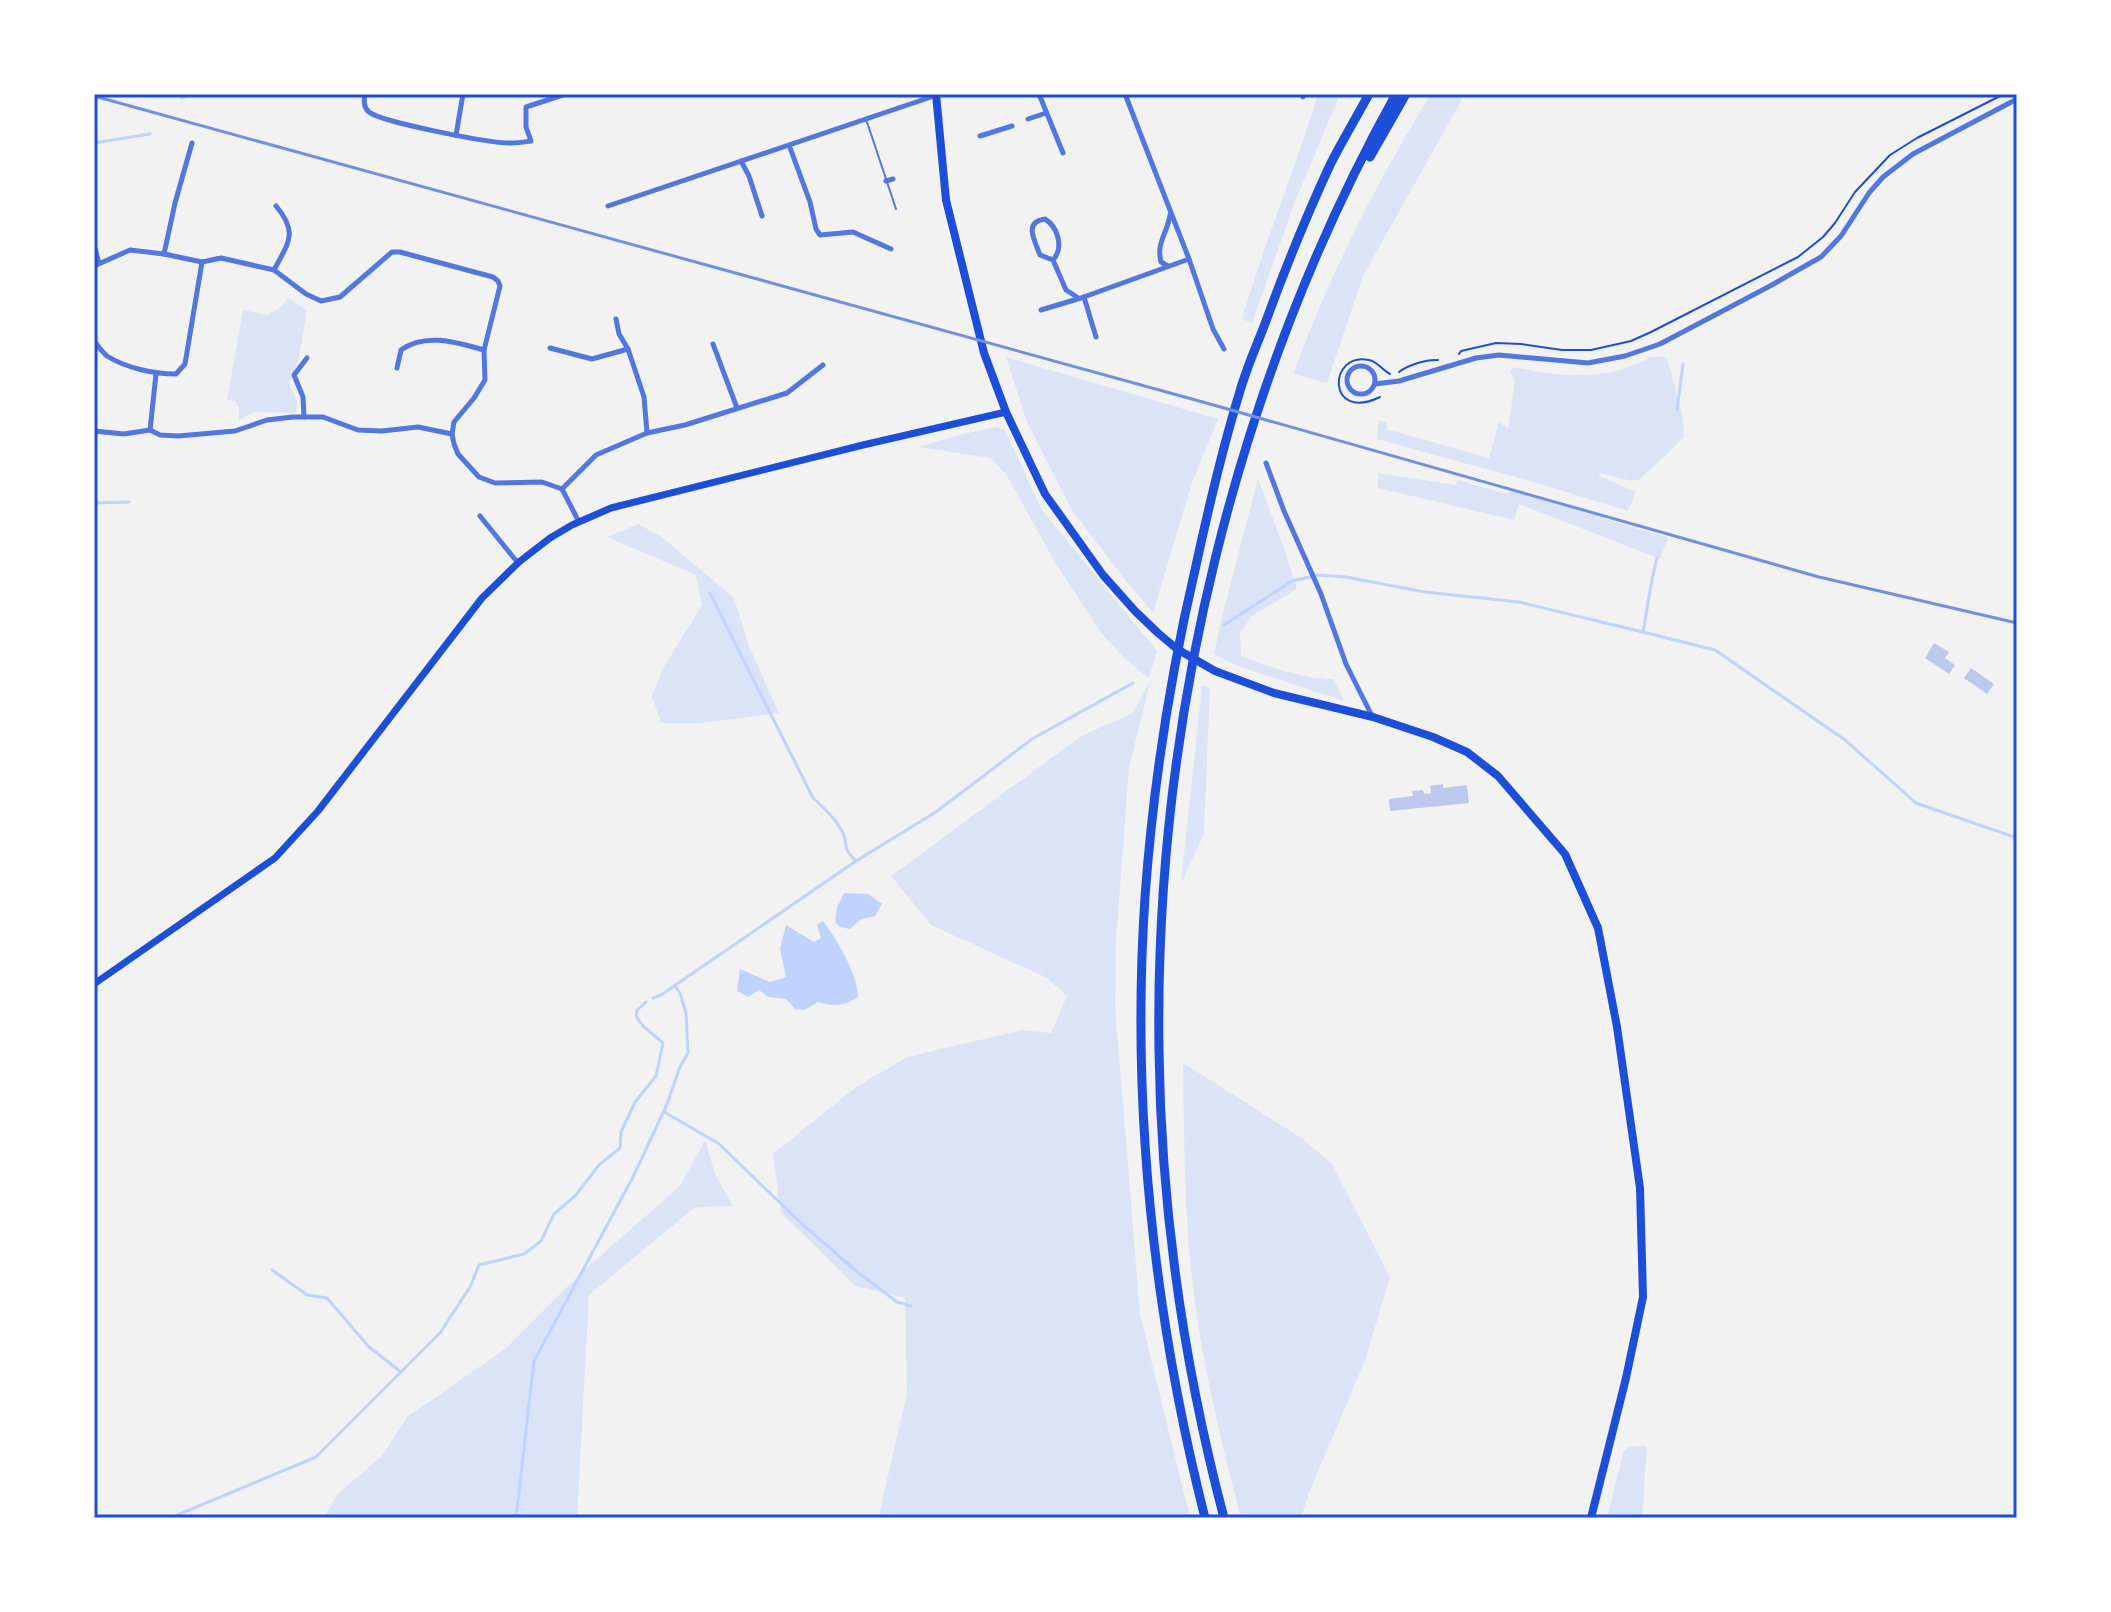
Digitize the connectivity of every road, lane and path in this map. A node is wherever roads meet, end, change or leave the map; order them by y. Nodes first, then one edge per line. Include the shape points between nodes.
1 (365, 94) edge
2 (463, 94) edge
3 (566, 94) edge
4 (937, 94) edge
5 (1039, 94) edge
6 (1125, 94) edge
7 (1362, 94) edge
8 (1369, 94) edge
9 (1396, 94) edge
10 (1406, 94) edge
11 (2004, 94) edge
12 (2017, 99) edge
13 (1046, 112) junction
14 (866, 118) junction
15 (1028, 119) dead end
16 (1012, 126) dead end
17 (456, 135) junction
18 (980, 136) dead end
19 (192, 143) dead end
20 (789, 145) junction
21 (1063, 153) dead end
22 (741, 161) junction
23 (1331, 164) junction
24 (276, 206) dead end
25 (608, 206) dead end
26 (896, 209) dead end
27 (1170, 211) junction
28 (762, 216) dead end
29 (1332, 222) junction
30 (94, 245) edge
31 (891, 249) dead end
32 (164, 254) junction
33 (1189, 259) junction
34 (1053, 260) junction
35 (202, 262) junction
36 (96, 264) edge
37 (1169, 266) junction
38 (274, 270) junction
39 (1081, 297) junction
40 (1041, 310) dead end
41 (616, 319) dead end
42 (1096, 337) dead end
43 (94, 341) edge
44 (713, 344) dead end
45 (550, 348) dead end
46 (628, 349) junction
47 (1224, 349) dead end
48 (484, 350) junction
49 (1459, 355) dead end
50 (307, 358) dead end
51 (1442, 361) dead end
52 (823, 365) dead end
53 (397, 368) dead end
54 (156, 374) junction
55 (1375, 384) junction
56 (1380, 397) dead end
57 (737, 408) junction
58 (1006, 412) junction
59 (304, 417) junction
60 (150, 430) junction
61 (94, 431) edge
62 (647, 433) junction
63 (452, 434) junction
64 (1266, 463) dead end
65 (562, 489) junction
66 (480, 516) dead end
67 (579, 522) junction
68 (518, 563) junction
69 (1373, 717) junction
70 (94, 984) edge
71 (1205, 1518) edge
72 (1224, 1518) edge
73 (1591, 1518) edge

1 - 17 street via 364,104 373,114
2 - 17 street
3 - 17 street via 526,107 531,141 511,144
4 - 14 street
4 - 58 main road via 946,200 984,353
5 - 13 street
6 - 27 street
7 - 23 highway
8 - 23 highway
9 - 29 highway
10 - 29 highway
11 - 49 path via 1890,155 1823,237 1798,257 1659,328 1591,350 1496,343
12 - 55 street via 1913,154 1883,177 1821,257 1660,344 1588,363 1487,356
13 - 15 street
13 - 21 street
14 - 20 street
14 - 26 lane
16 - 18 street
19 - 32 street
20 - 22 street
20 - 31 street via 820,235 853,232
22 - 25 street
22 - 28 street
23 - 71 highway via 1283,272 1240,390 1208,511 1169,695 1145,896 1142,1051 1150,1206 1165,1327
24 - 38 street via 290,229
27 - 33 street
27 - 37 street via 1158,250 1161,262
29 - 72 highway via 1262,398 1226,514 1186,699 1163,898 1159,1051 1167,1206 1183,1326
30 - 36 street
32 - 35 street
32 - 36 street via 130,250
33 - 37 street
33 - 47 street
34 - 34 street via 1040,255 1032,234 1038,220 1053,225 1061,247
34 - 39 street via 1066,290
35 - 38 street via 221,258
35 - 54 street via 185,364 176,374
37 - 39 street
38 - 48 street via 321,301 340,297 392,252 493,277 500,286
39 - 40 street
39 - 42 street
41 - 46 street
43 - 54 street via 106,355
44 - 57 street
45 - 46 street via 592,359
46 - 62 street via 644,397
48 - 53 street via 429,340 401,350
48 - 63 street via 485,380 454,422
50 - 59 street via 294,375
51 - 56 path via 1397,375 1371,360 1347,364 1337,381 1343,396 1362,403
52 - 57 street via 787,393
54 - 60 street
55 - 55 street via 1358,394 1347,377 1365,366
57 - 62 street
58 - 67 main road via 626,504
58 - 69 main road via 1045,494 1103,575 1177,649 1215,671 1274,693
59 - 60 street via 178,436
59 - 63 street via 323,417 358,430 418,427
60 - 61 street
62 - 65 street via 596,455
63 - 65 street via 458,454 479,477 495,483 542,482
64 - 69 street via 1346,664
65 - 67 street
66 - 68 street
67 - 68 main road
68 - 70 main road via 482,598 318,811 275,858
69 - 73 main road via 1467,752 1498,776 1565,854 1598,928 1640,1188 1643,1297

